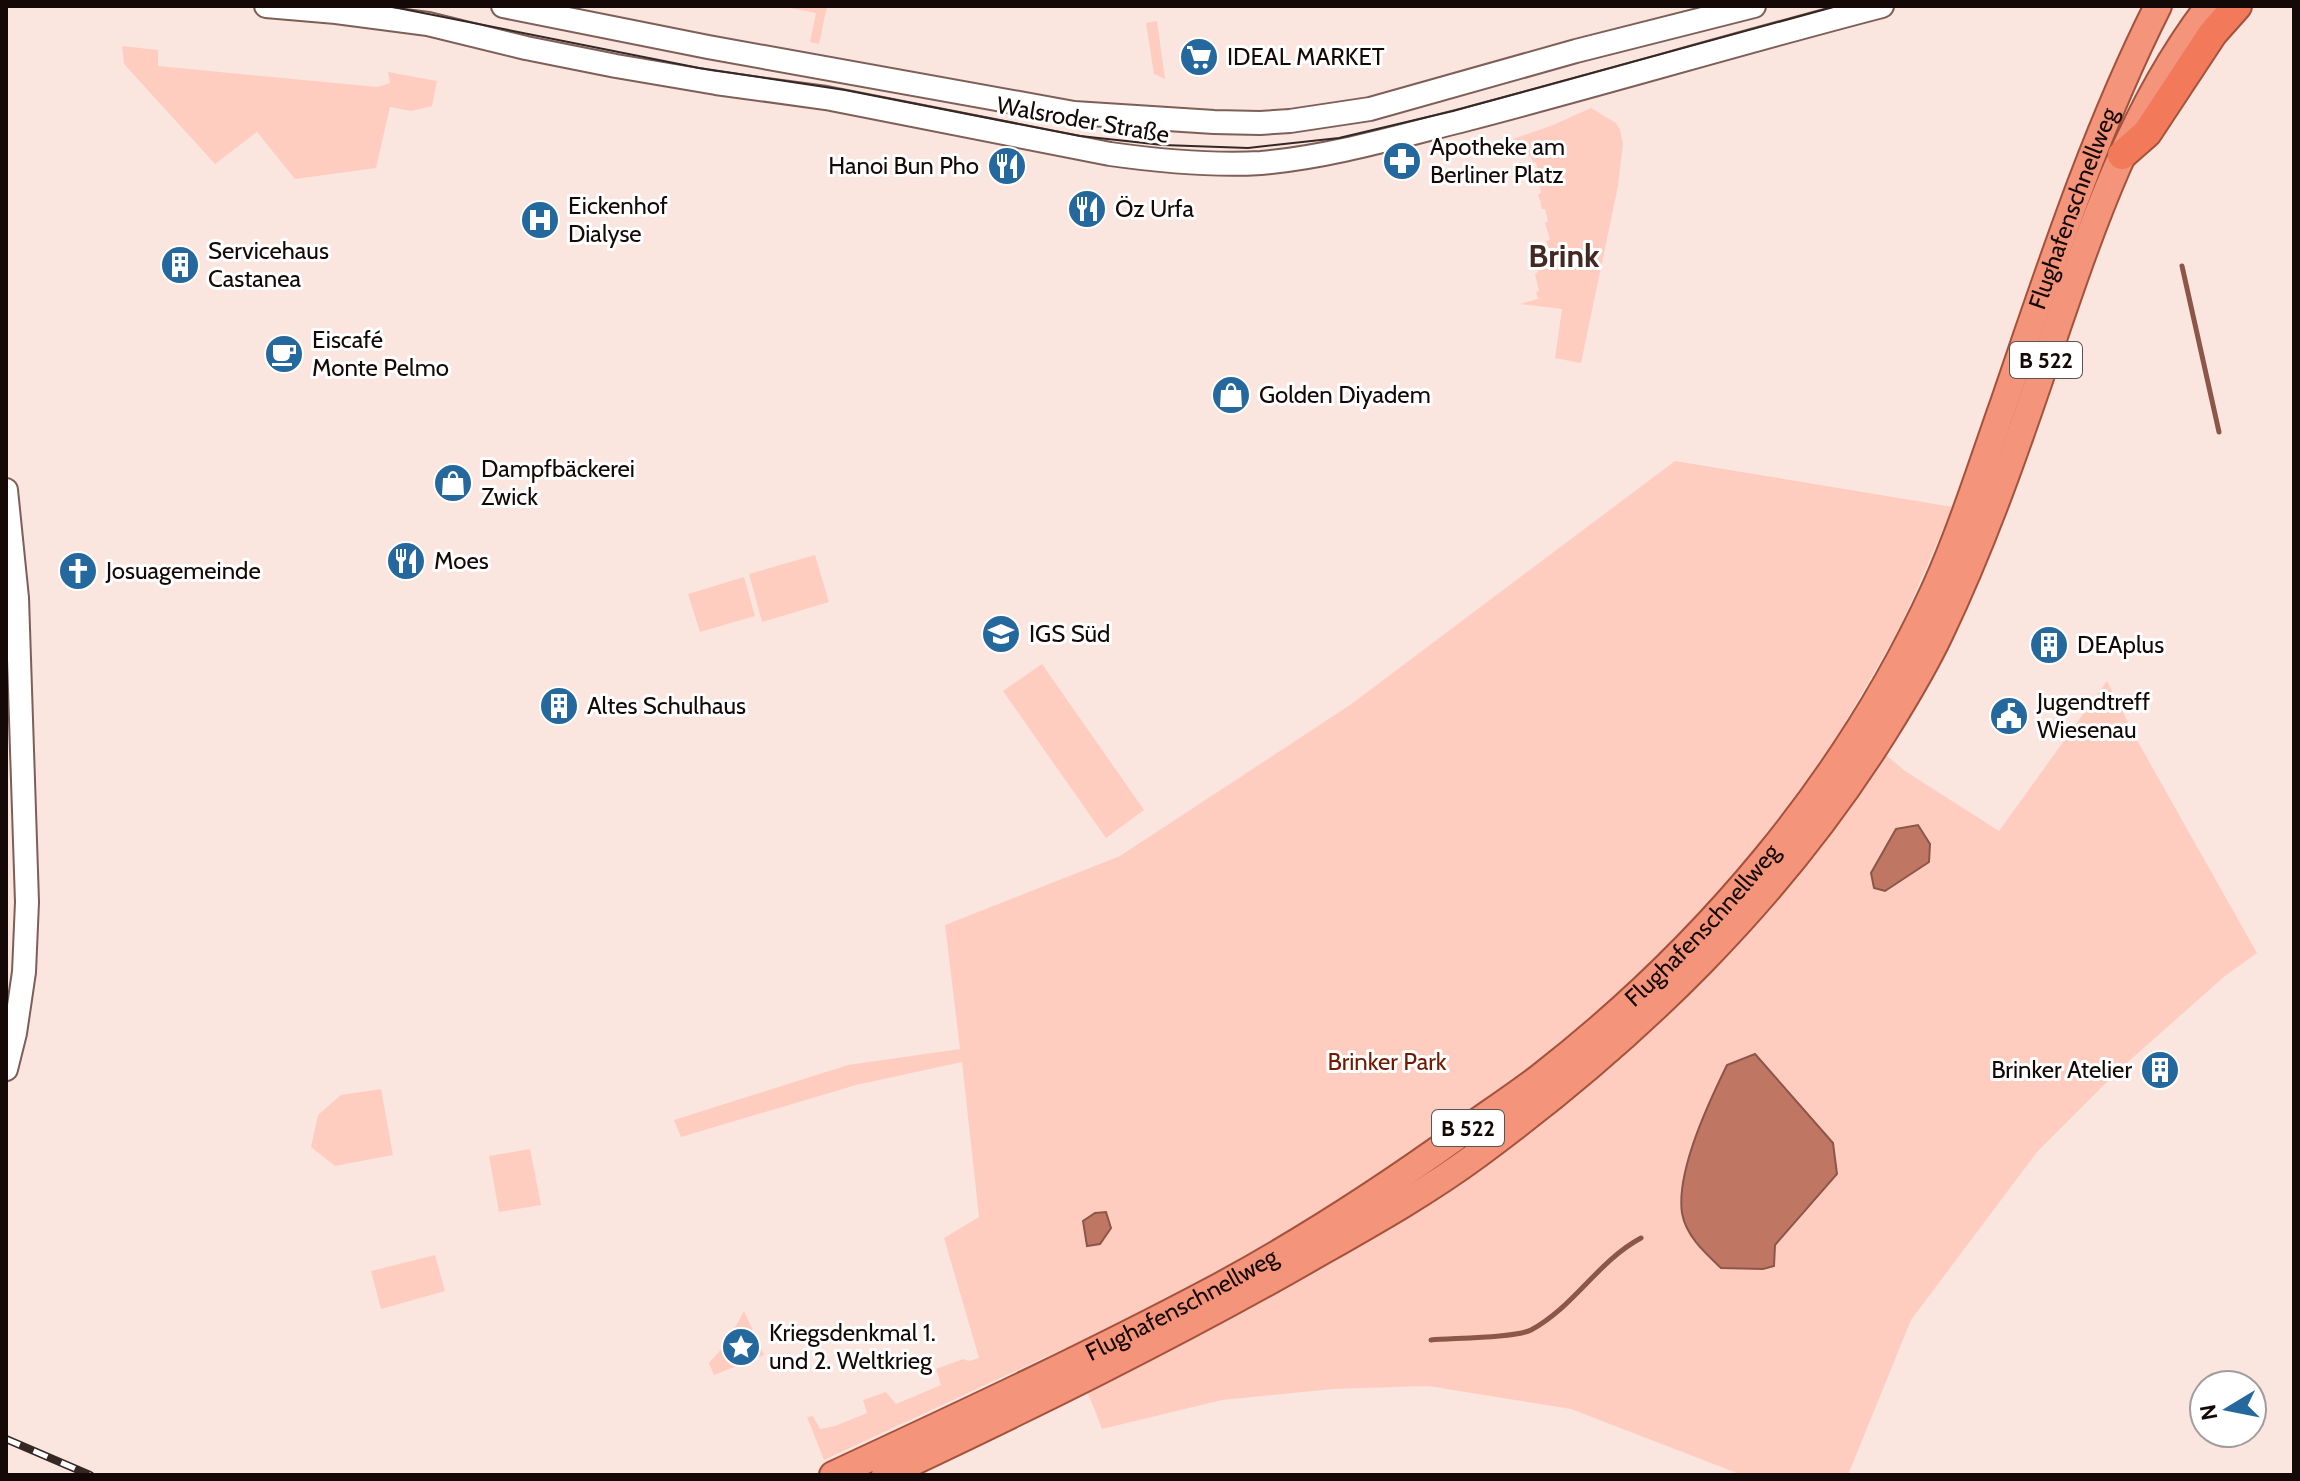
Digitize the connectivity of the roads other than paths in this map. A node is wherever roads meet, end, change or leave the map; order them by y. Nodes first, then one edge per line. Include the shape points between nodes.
1 (266, 6) edge
2 (503, 6) edge
3 (1754, 6) edge
4 (1882, 6) edge
5 (2158, 6) edge
6 (2209, 6) edge
7 (2237, 6) edge
8 (2122, 155) junction
9 (6, 490) edge
10 (6, 1069) edge
11 (833, 1475) edge
12 (885, 1475) edge

1 - 4 main road, Walsroder Straße via 428,24 616,66 826,98 1110,154 1220,164 1290,159 1374,143
2 - 3 main road, Walsroder Straße via 1074,113 1260,123 1370,109
5 - 11 highway, Flughafenschnellweg / B 522 via 2094,148 1936,586 1845,751 1741,889 1590,1036 1383,1189 1207,1293
6 - 8 highway, B 522 via 2159,81
7 - 8 highway via 2147,133
8 - 12 highway, Flughafenschnellweg / B 522 via 1982,537 1938,637 1834,808 1706,958 1607,1053 1475,1157 1394,1210 1227,1306
9 - 10 main road via 17,598 27,939

